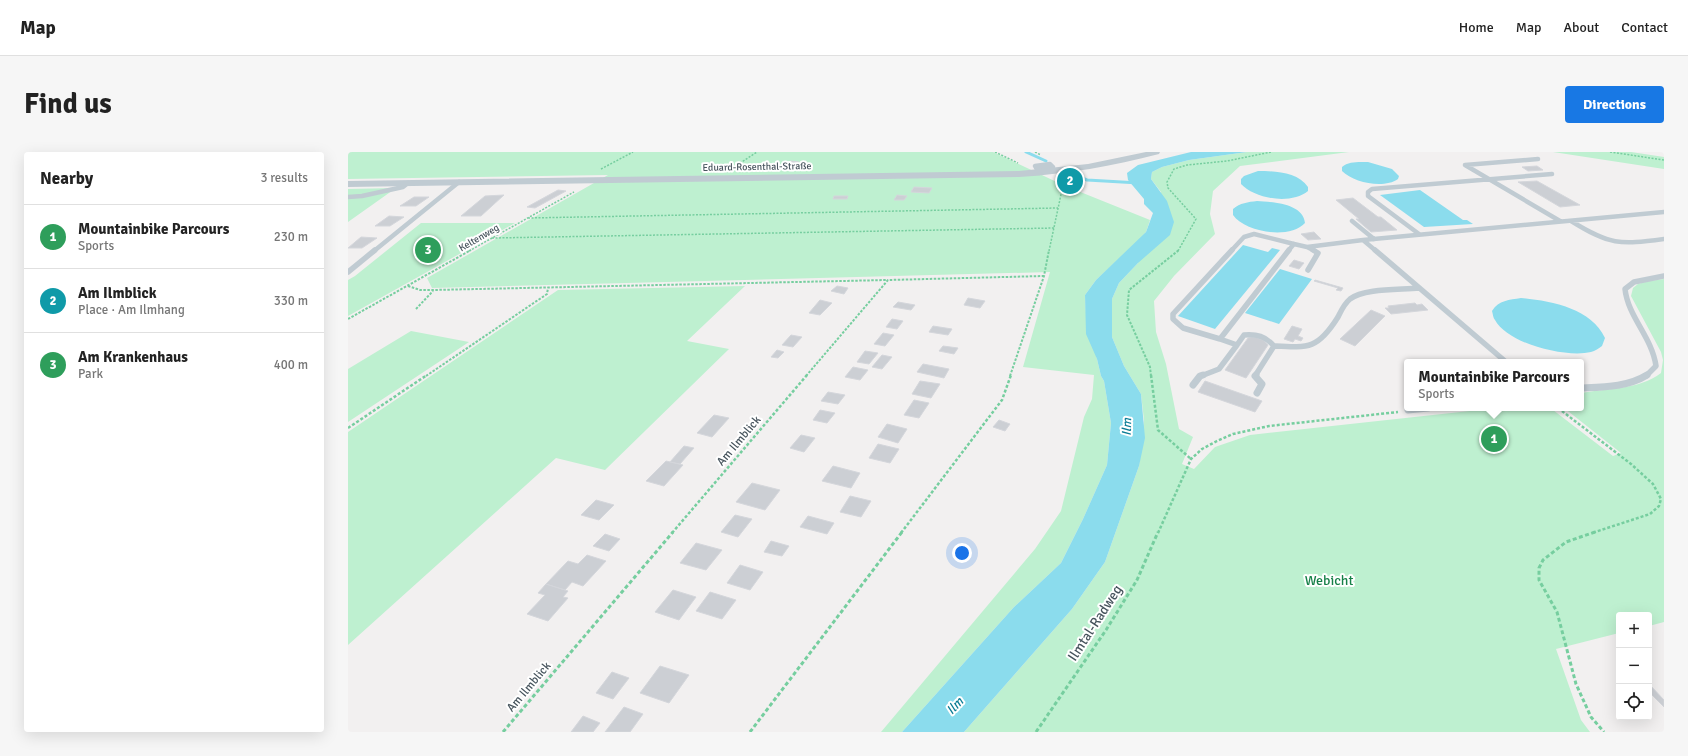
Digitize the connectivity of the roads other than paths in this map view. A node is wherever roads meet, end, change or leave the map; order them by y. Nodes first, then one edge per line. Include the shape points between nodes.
1 (1156, 152) edge
2 (1538, 159) dead end
3 (1552, 174) dead end
4 (1487, 179) junction
5 (459, 182) junction
6 (408, 183) junction
7 (348, 184) edge
8 (348, 197) edge
9 (1664, 212) edge
10 (1560, 220) junction
11 (1352, 221) dead end
12 (1571, 221) junction
13 (1419, 234) junction
14 (1374, 239) junction
15 (1664, 239) edge
16 (1362, 240) junction
17 (1294, 243) junction
18 (1307, 247) junction
19 (1308, 270) dead end
20 (348, 272) edge
21 (1664, 276) edge
22 (1419, 288) junction
23 (1220, 339) junction
24 (1237, 345) junction
25 (1274, 346) junction
26 (1502, 359) edge
27 (1193, 385) dead end
28 (1584, 388) edge
29 (1257, 393) dead end

1 - 5 street, Eduard-Rosenthal-Straße via 1104,165 1056,171
2 - 4 lane via 1465,165
3 - 4 lane
4 - 10 lane
4 - 13 lane via 1372,189 1368,192 1368,196
5 - 6 street, Eduard-Rosenthal-Straße
5 - 20 lane
6 - 7 street, Eduard-Rosenthal-Straße
6 - 8 lane via 403,187
9 - 12 lane
10 - 12 lane
10 - 13 lane
11 - 14 lane
12 - 15 lane via 1610,241 1626,243
13 - 14 lane
14 - 16 lane
16 - 18 lane
16 - 22 lane
17 - 18 lane
17 - 23 lane
17 - 23 lane via 1254,234 1244,237 1173,314 1173,319 1183,328
18 - 19 lane via 1318,253
21 - 28 lane via 1634,282 1625,290 1627,301 1654,351 1656,366 1640,379
22 - 25 lane via 1361,294 1349,300 1327,335 1318,344 1303,347
22 - 26 lane
23 - 24 lane
24 - 25 lane via 1244,335 1256,334 1268,338
24 - 27 lane via 1219,369 1200,376
25 - 29 lane via 1255,376 1262,384

